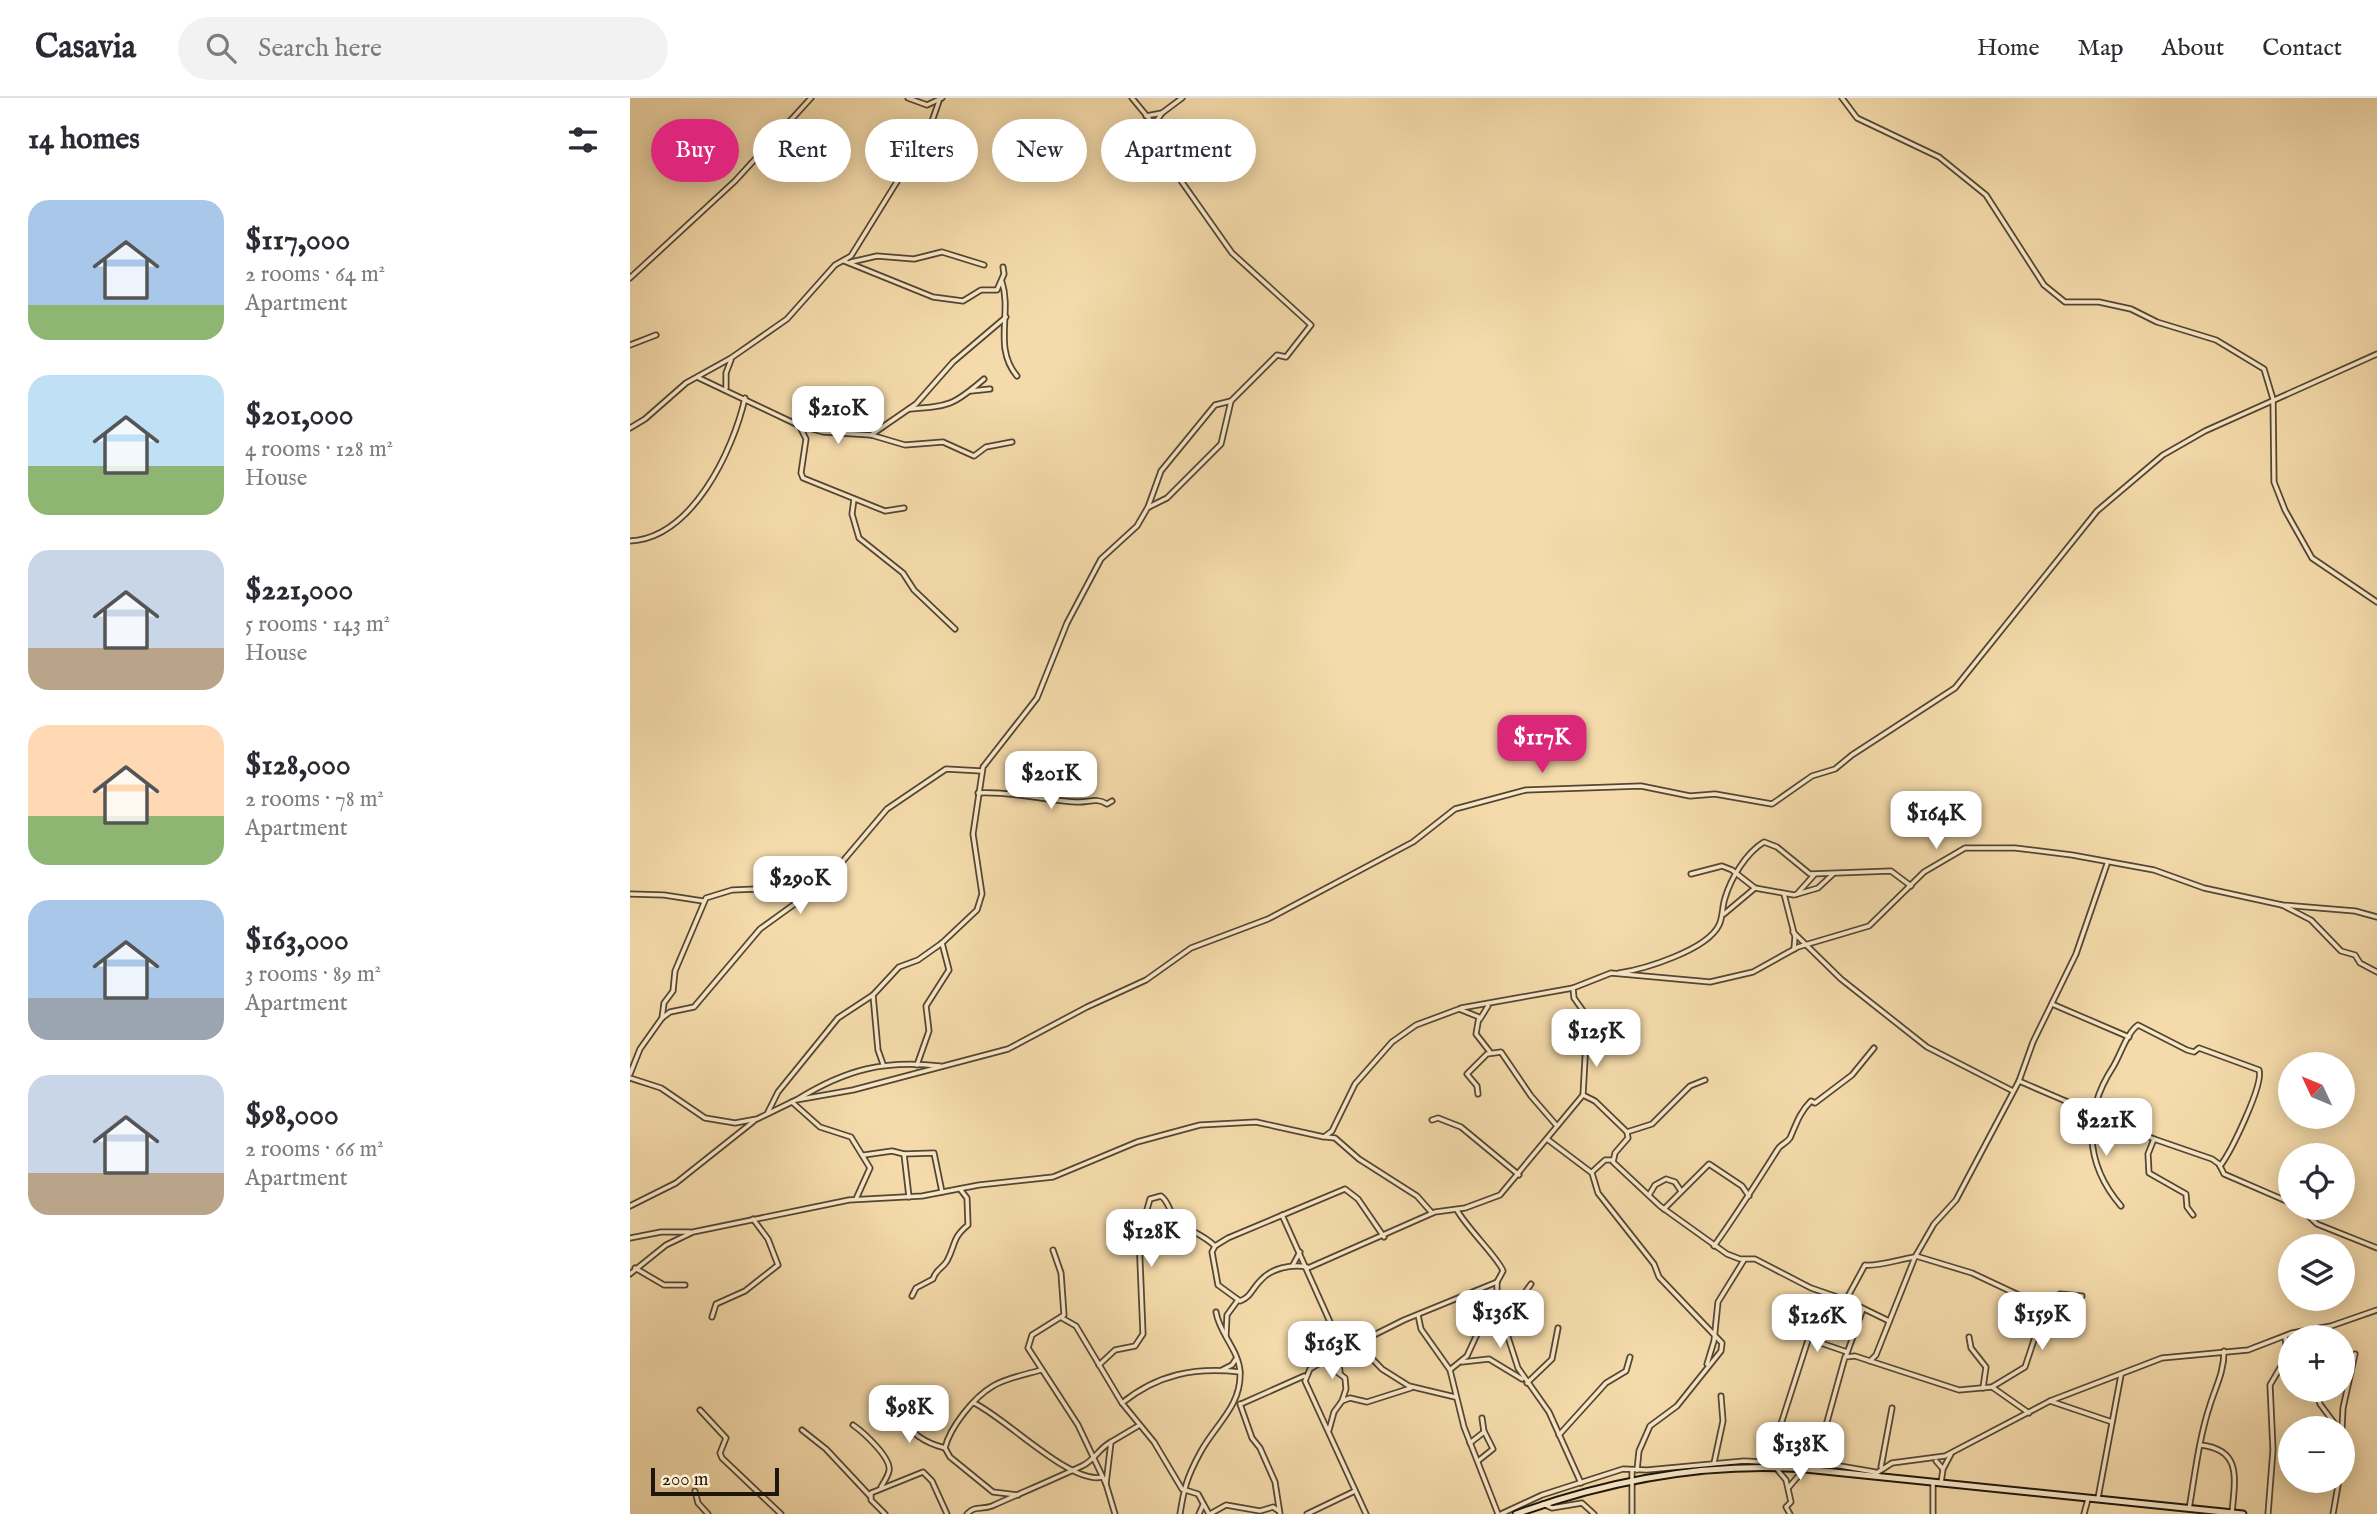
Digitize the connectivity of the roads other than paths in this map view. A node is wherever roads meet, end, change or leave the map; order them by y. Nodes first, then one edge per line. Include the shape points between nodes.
1 (811, 98) edge
2 (908, 98) edge
3 (1132, 98) edge
4 (1182, 98) edge
5 (1842, 98) edge
6 (940, 99) edge
7 (1161, 113) junction
8 (1146, 116) junction
9 (1148, 119) edge
10 (1157, 119) edge
11 (1182, 182) edge
12 (846, 261) junction
13 (984, 265) dead end
14 (1003, 267) dead end
15 (630, 278) edge
16 (1002, 282) junction
17 (1006, 317) junction
18 (656, 335) dead end
19 (630, 345) edge
20 (2377, 354) edge
21 (731, 358) junction
22 (1017, 376) dead end
23 (698, 377) junction
24 (984, 379) dead end
25 (726, 388) junction
26 (989, 389) dead end
27 (971, 391) junction
28 (745, 398) junction
29 (2273, 398) junction
30 (1231, 401) junction
31 (907, 409) junction
32 (798, 425) junction
33 (630, 428) edge
34 (872, 435) junction
35 (1012, 442) dead end
36 (855, 499) junction
37 (1148, 507) junction
38 (904, 508) dead end
39 (630, 541) edge
40 (2377, 602) edge
41 (955, 629) dead end
42 (982, 771) junction
43 (978, 793) junction
44 (1112, 801) dead end
45 (2108, 864) junction
46 (1691, 874) dead end
47 (1737, 874) junction
48 (1833, 874) junction
49 (1814, 875) junction
50 (1911, 886) junction
51 (1755, 888) junction
52 (1784, 893) junction
53 (630, 894) edge
54 (1796, 894) junction
55 (703, 901) junction
56 (797, 901) junction
57 (2282, 905) junction
58 (1722, 915) junction
59 (2377, 917) edge
60 (1793, 932) junction
61 (942, 943) junction
62 (1807, 945) junction
63 (1794, 949) junction
64 (2377, 972) edge
65 (1619, 973) junction
66 (1573, 988) junction
67 (873, 995) junction
68 (2052, 1004) junction
69 (1489, 1005) junction
70 (1460, 1009) junction
71 (1584, 1012) dead end
72 (662, 1018) junction
73 (1480, 1019) junction
74 (2129, 1037) junction
75 (1586, 1041) dead end
76 (1874, 1048) dead end
77 (1490, 1052) junction
78 (883, 1064) junction
79 (917, 1065) junction
80 (943, 1067) junction
81 (630, 1076) edge
82 (1705, 1080) dead end
83 (2019, 1081) junction
84 (2013, 1091) junction
85 (1478, 1094) dead end
86 (1583, 1095) junction
87 (794, 1102) junction
88 (768, 1112) junction
89 (2091, 1112) junction
90 (757, 1119) junction
91 (1432, 1120) dead end
92 (1557, 1126) junction
93 (1627, 1132) junction
94 (1324, 1137) junction
95 (1547, 1139) junction
96 (2154, 1139) junction
97 (904, 1154) junction
98 (862, 1155) junction
99 (1612, 1160) junction
100 (2220, 1166) junction
101 (1592, 1172) junction
102 (1520, 1175) junction
103 (960, 1189) junction
104 (1681, 1191) junction
105 (942, 1192) junction
106 (1649, 1195) junction
107 (1749, 1196) junction
108 (909, 1197) junction
109 (2278, 1197) edge
110 (855, 1200) junction
111 (630, 1206) edge
112 (2121, 1206) dead end
113 (1664, 1209) junction
114 (1457, 1210) junction
115 (1432, 1213) junction
116 (1282, 1215) junction
117 (2193, 1215) dead end
118 (753, 1219) junction
119 (2313, 1220) edge
120 (693, 1232) junction
121 (1384, 1237) junction
122 (630, 1238) edge
123 (1215, 1246) junction
124 (1714, 1246) junction
125 (2377, 1248) edge
126 (1053, 1250) dead end
127 (1300, 1252) junction
128 (1915, 1256) junction
129 (1904, 1258) junction
130 (1744, 1260) junction
131 (1293, 1265) junction
132 (635, 1268) junction
133 (1307, 1268) junction
134 (1908, 1271) junction
135 (630, 1274) edge
136 (1497, 1282) junction
137 (1531, 1284) dead end
138 (685, 1285) dead end
139 (1476, 1291) junction
140 (2013, 1294) junction
141 (912, 1296) dead end
142 (2082, 1296) dead end
143 (1238, 1300) junction
144 (1846, 1300) junction
145 (2044, 1308) junction
146 (1863, 1309) junction
147 (1502, 1310) junction
148 (2377, 1310) edge
149 (1216, 1312) dead end
150 (1418, 1315) junction
151 (712, 1317) dead end
152 (1062, 1318) junction
153 (1889, 1321) junction
154 (2334, 1325) edge
155 (1558, 1328) dead end
156 (2003, 1329) dead end
157 (1805, 1332) dead end
158 (1715, 1333) junction
159 (1226, 1337) junction
160 (1809, 1337) junction
161 (1969, 1337) dead end
162 (2278, 1339) edge
163 (1359, 1345) junction
164 (2224, 1351) junction
165 (1336, 1354) junction
166 (1846, 1355) junction
167 (1630, 1357) dead end
168 (1236, 1359) junction
169 (1870, 1361) junction
170 (1324, 1362) junction
171 (1461, 1362) junction
172 (1099, 1365) junction
173 (1706, 1367) junction
174 (1041, 1370) junction
175 (1220, 1370) junction
176 (1450, 1370) junction
177 (1340, 1371) junction
178 (1240, 1373) junction
179 (2278, 1373) edge
180 (1306, 1375) junction
181 (2121, 1375) junction
182 (1526, 1383) junction
183 (1413, 1387) junction
184 (1993, 1387) junction
185 (1983, 1389) junction
186 (1721, 1396) dead end
187 (1456, 1397) junction
188 (1342, 1401) junction
189 (2050, 1401) junction
190 (2319, 1402) edge
191 (974, 1403) junction
192 (1122, 1403) junction
193 (1240, 1404) junction
194 (1233, 1407) junction
195 (1892, 1408) dead end
196 (700, 1410) dead end
197 (905, 1412) dead end
198 (2029, 1413) junction
199 (2330, 1416) edge
200 (1482, 1418) dead end
201 (2112, 1422) junction
202 (853, 1425) dead end
203 (1138, 1426) junction
204 (802, 1430) dead end
205 (1329, 1430) junction
206 (1484, 1431) junction
207 (1559, 1435) junction
208 (1111, 1442) junction
209 (1470, 1443) junction
210 (2200, 1445) junction
211 (945, 1448) junction
212 (1952, 1452) junction
213 (1094, 1458) junction
214 (1934, 1460) junction
215 (1478, 1461) junction
216 (1769, 1461) junction
217 (1714, 1463) junction
218 (1806, 1467) junction
219 (1776, 1468) junction
220 (1881, 1469) junction
221 (1943, 1469) junction
222 (1634, 1471) junction
223 (1070, 1472) junction
224 (1576, 1472) junction
225 (1874, 1474) junction
226 (1102, 1477) junction
227 (1634, 1479) junction
228 (1933, 1482) junction
229 (1581, 1483) junction
230 (1941, 1483) junction
231 (1106, 1484) junction
232 (1570, 1487) junction
233 (1789, 1487) junction
234 (880, 1488) junction
235 (1182, 1489) junction
236 (1356, 1491) junction
237 (695, 1492) dead end
238 (2337, 1493) edge
239 (1018, 1495) junction
240 (870, 1496) junction
241 (2088, 1499) junction
242 (2098, 1500) junction
243 (1203, 1503) junction
244 (1543, 1504) junction
245 (2189, 1509) junction
246 (2200, 1512) edge
247 (1280, 1513) edge
248 (2232, 1513) edge
249 (708, 1514) edge
250 (781, 1514) edge
251 (885, 1514) edge
252 (947, 1514) edge
253 (967, 1514) edge
254 (1115, 1514) edge
255 (1180, 1514) edge
256 (1199, 1514) edge
257 (1209, 1514) edge
258 (1307, 1514) edge
259 (1366, 1514) edge
260 (1499, 1514) edge
261 (1516, 1514) edge
262 (1594, 1514) edge
263 (1632, 1514) edge
264 (1790, 1514) edge
265 (1933, 1514) edge
266 (2084, 1514) edge
267 (2243, 1514) edge
268 (2268, 1514) edge
269 (2333, 1514) edge

1 - 15 street via 735,181
2 - 6 street via 927,105
3 - 8 street
4 - 7 street
5 - 29 street via 1857,118 1940,157 1986,195 2053,294 2069,303 2118,305 2228,346 2266,370
6 - 12 street via 929,130
7 - 8 street
7 - 10 street
8 - 9 street
11 - 30 street via 1232,253 1312,324 1286,357 1277,355
12 - 13 street via 877,256 914,259 942,252
12 - 16 street via 933,297 968,300 981,290 997,290
12 - 21 street via 835,265 787,319
14 - 16 street
16 - 17 street
17 - 22 street via 1005,356
17 - 31 street via 959,355 922,399
18 - 19 street
20 - 29 street
21 - 23 street
21 - 25 street
23 - 25 street
23 - 33 street
24 - 27 street
25 - 28 street
26 - 27 street
27 - 31 street via 937,409
28 - 32 street
28 - 39 street via 730,445 679,521 654,537
29 - 40 street via 2274,482 2291,520 2312,558
29 - 80 street via 2187,439 2140,472 2097,511 1955,688 1835,769 1812,776 1775,803 1626,786 1540,788 1455,809 1413,842 1268,919 1191,948 1146,980 1008,1049
30 - 37 street via 1215,405 1167,464
30 - 37 street via 1221,444 1167,498
31 - 34 street
32 - 34 street via 823,432
32 - 36 street via 806,439 802,476
34 - 35 street via 905,445 943,442 974,456 986,447
36 - 38 street via 889,512
36 - 41 street via 852,514 859,538 903,573 914,590
37 - 42 street via 1132,531 1101,559 1067,623 1037,698
42 - 43 street
42 - 56 street via 946,769 910,792 880,817 844,860 822,870
43 - 44 street
43 - 61 street via 973,848 982,899 971,918
45 - 50 street via 2038,850 1965,848 1928,869
45 - 57 street via 2154,870 2227,894
45 - 68 street via 2076,954
46 - 47 street via 1716,866
47 - 49 street via 1750,852 1765,842
47 - 51 street
47 - 58 street
48 - 49 street
48 - 50 street via 1891,871
48 - 54 street via 1818,888
49 - 54 street
50 - 62 street via 1869,926
51 - 52 street
51 - 58 street
52 - 54 street
52 - 60 street
53 - 55 street
55 - 56 street via 750,889
55 - 72 street
56 - 72 street via 760,929 694,1007
57 - 59 street
57 - 64 street via 2311,920 2341,951 2355,955
58 - 65 street via 1710,937 1684,953
60 - 62 street
60 - 63 street
61 - 67 street via 899,967
61 - 79 street via 949,970 926,1006 929,1031
62 - 63 street
62 - 84 street via 1927,1047
63 - 65 street via 1753,972 1710,982
65 - 66 street
66 - 69 street
66 - 71 street
67 - 78 street
67 - 88 street via 838,1018 778,1092
68 - 74 street
68 - 83 street
69 - 70 street
69 - 73 street
70 - 73 street
70 - 94 street via 1416,1025 1392,1042 1354,1084 1332,1131
72 - 81 street via 640,1049
73 - 77 street via 1476,1034
74 - 89 street via 2104,1077
74 - 100 street via 2139,1026 2193,1052 2211,1050 2259,1070 2238,1135
75 - 86 street
76 - 107 street via 1852,1075 1815,1103 1808,1103 1789,1140 1779,1147
77 - 85 street via 1468,1074
77 - 92 street via 1506,1056
78 - 79 street
78 - 87 street
79 - 80 street
80 - 87 street
81 - 90 street via 661,1088 705,1118 734,1123
82 - 93 street via 1690,1086 1652,1124
83 - 84 street
83 - 89 street
84 - 128 street via 1956,1200 1934,1224
86 - 92 street
86 - 93 street
87 - 88 street
87 - 98 street via 820,1127 846,1134
88 - 90 street
89 - 96 street
89 - 112 street via 2098,1175
90 - 111 street via 676,1183
91 - 102 street via 1438,1118 1461,1128
92 - 95 street
93 - 99 street via 1628,1138
94 - 103 street via 1256,1122 1211,1123 1156,1136 1053,1177
94 - 115 street via 1335,1138 1418,1196
95 - 101 street
95 - 102 street
96 - 100 street via 2208,1157
96 - 117 street via 2148,1154 2149,1173 2186,1194
97 - 98 street
97 - 105 street via 934,1153
97 - 108 street
98 - 110 street via 870,1168
99 - 101 street via 1605,1160
99 - 106 street
100 - 109 street via 2224,1174
101 - 158 street via 1598,1193 1654,1264 1659,1277
102 - 114 street via 1500,1195
103 - 105 street
103 - 141 street via 967,1198 968,1225 956,1235 946,1262 933,1279 916,1288
104 - 106 street via 1666,1179
104 - 107 street via 1710,1164
104 - 113 street
105 - 108 street
106 - 113 street
107 - 124 street
108 - 110 street
110 - 118 street
113 - 124 street
114 - 115 street
114 - 136 street via 1479,1243 1501,1264
115 - 121 street
116 - 121 street via 1345,1189 1358,1199
116 - 123 street
116 - 127 street
118 - 120 street
118 - 151 street via 768,1239 778,1265 745,1291 716,1304
119 - 125 street
120 - 122 street
120 - 132 street
121 - 133 street
123 - 143 street via 1215,1281
123 - 172 street via 1174,1218 1166,1199 1157,1195 1150,1199 1139,1237 1143,1334 1135,1346 1115,1350
124 - 130 street
126 - 152 street via 1061,1273
127 - 131 street
127 - 133 street
128 - 129 street
128 - 134 street
128 - 140 street via 1972,1273
129 - 134 street
129 - 144 street via 1863,1266
130 - 144 street via 1755,1259 1811,1289
130 - 158 street via 1718,1302
131 - 133 street
131 - 143 street via 1270,1273 1249,1297
132 - 135 street
132 - 138 street via 664,1285
133 - 165 street via 1335,1328
134 - 153 street
136 - 139 street
136 - 147 street via 1497,1303
137 - 147 street via 1516,1305
139 - 150 street
139 - 171 street via 1480,1324
140 - 145 street
140 - 156 street
142 - 145 street via 2060,1294
143 - 159 street via 1227,1315
144 - 146 street
145 - 184 street via 2025,1367
146 - 153 street
146 - 166 street
147 - 182 street
148 - 154 street
149 - 159 street
150 - 163 street
150 - 176 street via 1421,1329
152 - 172 street via 1076,1326
152 - 174 street via 1029,1340 1028,1348
153 - 169 street
155 - 182 street via 1552,1359
157 - 160 street
158 - 173 street
158 - 173 street via 1723,1348
159 - 168 street
160 - 166 street
160 - 216 street
161 - 185 street via 1971,1348 1986,1367
162 - 164 street via 2248,1350
163 - 165 street
163 - 183 street via 1382,1369
164 - 181 street via 2162,1358
164 - 210 street via 2221,1380
165 - 170 street
165 - 177 street
166 - 169 street
166 - 218 street via 1825,1429
167 - 207 street via 1626,1371 1606,1383
168 - 175 street
168 - 178 street
169 - 185 street via 1951,1389
170 - 177 street
170 - 180 street
171 - 176 street
171 - 182 street via 1489,1359
172 - 192 street
173 - 222 street via 1677,1406 1650,1426
174 - 191 street via 993,1386
174 - 213 street via 1070,1410
175 - 178 street
175 - 192 street via 1168,1376
176 - 187 street
177 - 188 street via 1346,1385
178 - 194 street
179 - 268 street via 2270,1385 2273,1450
180 - 193 street
180 - 205 street via 1310,1394
181 - 189 street
181 - 201 street
182 - 207 street via 1545,1406
183 - 187 street
183 - 188 street via 1367,1402
184 - 185 street
184 - 198 street
186 - 217 street via 1723,1421
187 - 209 street
188 - 205 street
189 - 198 street
189 - 201 street
190 - 199 street
191 - 211 street
191 - 223 street
192 - 203 street
193 - 194 street
193 - 247 street via 1275,1482
194 - 235 street via 1202,1449
195 - 220 street
196 - 250 street via 726,1438 722,1458
197 - 211 street via 914,1433
198 - 212 street
200 - 206 street
201 - 242 street
202 - 234 street via 872,1440 890,1466
203 - 208 street
203 - 235 street via 1160,1450
204 - 240 street
205 - 236 street
206 - 209 street
206 - 215 street via 1493,1449
207 - 224 street
208 - 213 street
208 - 231 street
209 - 215 street
210 - 245 street
210 - 248 street via 2220,1448 2230,1458
211 - 239 street via 993,1492
212 - 214 street
212 - 221 street
213 - 223 street
213 - 226 street
214 - 220 street via 1902,1461
214 - 221 street
215 - 260 street
216 - 217 street
216 - 218 street
217 - 222 street
218 - 219 main road
218 - 225 main road
218 - 233 street
219 - 227 main road via 1703,1469
219 - 233 street
220 - 225 street
221 - 230 street
222 - 227 street
222 - 229 street via 1616,1471
223 - 226 street
223 - 239 street
224 - 229 street
224 - 232 street
225 - 228 main road
226 - 231 street
227 - 244 main road
227 - 263 street
228 - 230 main road
228 - 265 street
229 - 232 street
230 - 241 main road
231 - 254 street
232 - 260 street
233 - 264 street via 1791,1502 1786,1507
234 - 240 street
234 - 252 street via 926,1473
235 - 243 street via 1194,1491
235 - 255 street
236 - 258 street
236 - 259 street
237 - 249 street
238 - 269 street
239 - 253 street via 973,1508
240 - 251 street
241 - 242 main road
241 - 266 street
242 - 245 main road
243 - 256 street
243 - 257 street
244 - 261 main road
244 - 262 street via 1552,1508 1582,1503
245 - 246 main road
246 - 248 main road
247 - 257 street via 1273,1507 1260,1511 1226,1505
248 - 267 main road

